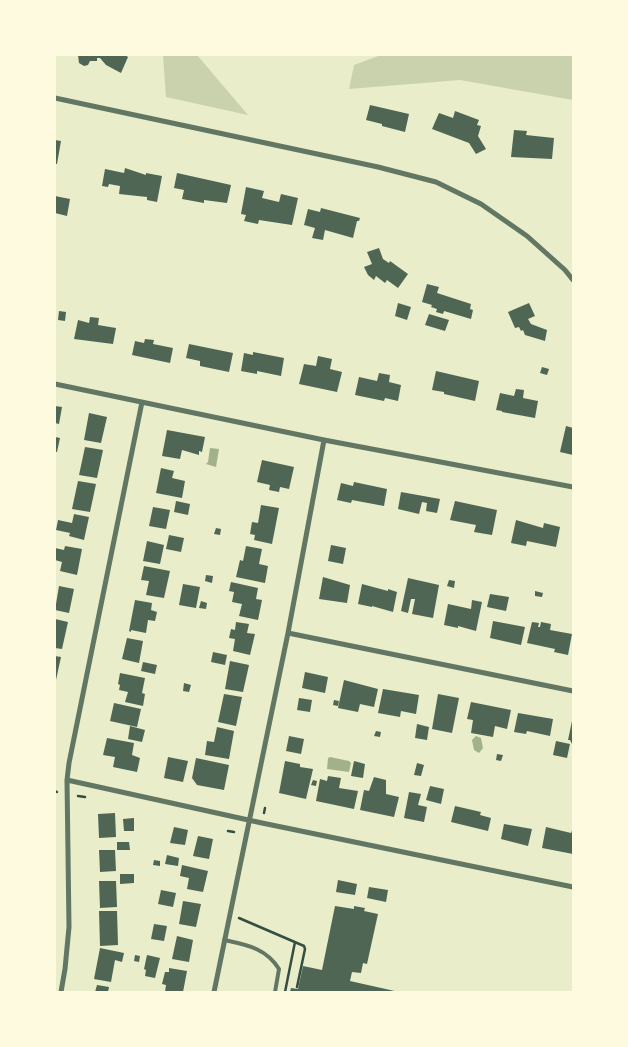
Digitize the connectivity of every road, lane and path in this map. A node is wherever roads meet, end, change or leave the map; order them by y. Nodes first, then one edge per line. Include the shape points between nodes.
1 (55, 98) edge
2 (573, 280) edge
3 (55, 384) edge
4 (142, 402) junction
5 (324, 440) junction
6 (573, 487) edge
7 (288, 633) junction
8 (573, 691) edge
9 (67, 780) junction
10 (78, 796) dead end
11 (85, 797) dead end
12 (265, 808) dead end
13 (264, 813) dead end
14 (248, 820) junction
15 (228, 831) dead end
16 (234, 832) dead end
17 (573, 887) edge
18 (239, 918) dead end
19 (224, 940) junction
20 (295, 942) junction
21 (297, 987) dead end
22 (61, 992) edge
23 (214, 992) edge
24 (275, 992) edge
25 (285, 992) edge

1 - 2 street via 436,182 481,204 528,236
3 - 4 street
4 - 5 street
4 - 9 street
5 - 6 street
5 - 7 street
7 - 8 street
7 - 14 street
9 - 14 street
9 - 22 street via 69,927
10 - 11 path
12 - 13 path
14 - 17 street
14 - 19 street
15 - 16 path
18 - 20 path
19 - 23 street
19 - 24 lane via 263,951 273,959 279,968
20 - 21 path via 305,948
20 - 25 path

